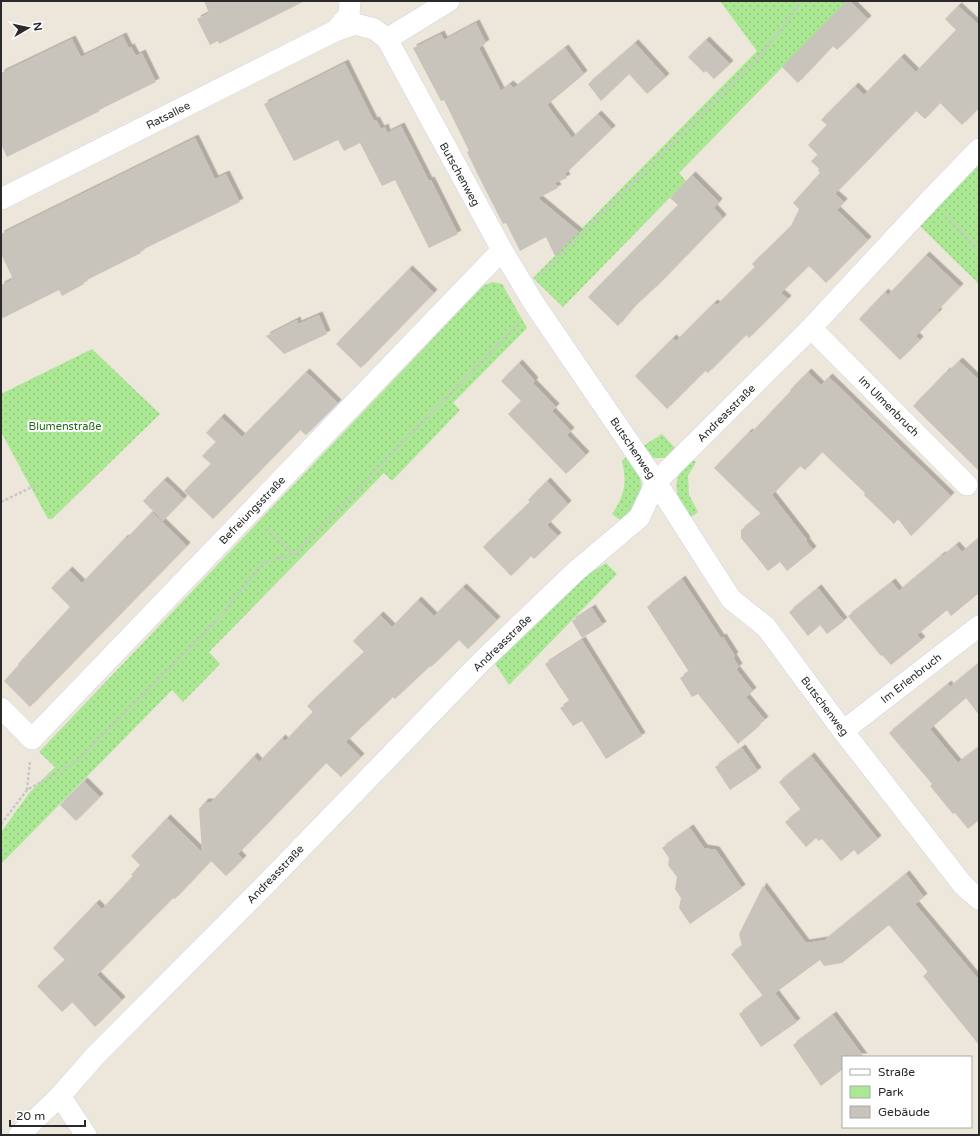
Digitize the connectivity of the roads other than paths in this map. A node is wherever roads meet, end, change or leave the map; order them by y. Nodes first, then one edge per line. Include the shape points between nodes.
1 (350, 1) edge
2 (449, 1) edge
3 (334, 32) junction
4 (387, 39) junction
5 (979, 149) edge
6 (1, 199) edge
7 (502, 250) junction
8 (811, 328) junction
9 (656, 482) junction
10 (967, 485) dead end
11 (979, 626) edge
12 (1, 708) edge
13 (843, 731) junction
14 (979, 899) edge
15 (60, 1096) junction
16 (19, 1135) edge
17 (86, 1135) edge

1 - 3 street via 349,15
2 - 4 street
3 - 4 street, Butschenweg via 355,24 374,29
3 - 6 street, Ratsallee
4 - 7 street, Butschenweg
5 - 8 street, Andreasstraße
7 - 9 street, Butschenweg via 533,302
7 - 12 street, Befreiungsstraße via 32,739
8 - 9 street, Andreasstraße
8 - 10 street, Im Ulmenbruch
9 - 13 street, Butschenweg via 731,598 766,627
9 - 15 street, Andreasstraße via 639,518 576,571 481,662 95,1056
11 - 13 street, Im Erlenbruch
13 - 14 street, Butschenweg via 963,885
15 - 16 street, Andreasstraße
15 - 17 street

